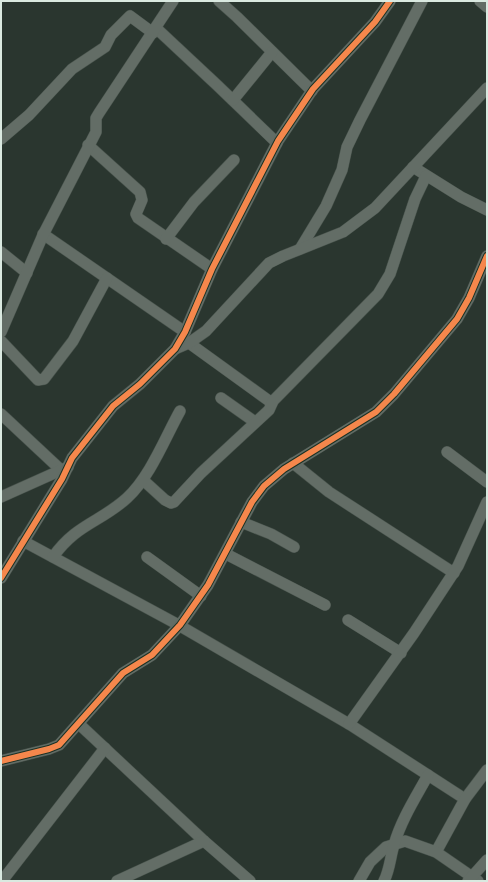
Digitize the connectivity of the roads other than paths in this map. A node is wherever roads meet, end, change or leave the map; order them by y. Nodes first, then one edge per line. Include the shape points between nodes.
1 (173, 1) edge
2 (218, 1) edge
3 (390, 1) edge
4 (422, 1) edge
5 (480, 1) edge
6 (487, 7) edge
7 (154, 31) junction
8 (272, 52) junction
9 (487, 88) edge
10 (312, 91) junction
11 (233, 100) junction
12 (1, 139) edge
13 (277, 143) junction
14 (88, 145) junction
15 (234, 160) dead end
16 (413, 167) junction
17 (426, 176) junction
18 (485, 206) edge
19 (43, 234) junction
20 (166, 239) junction
21 (300, 249) junction
22 (1, 252) edge
23 (486, 258) edge
24 (212, 269) junction
25 (27, 273) junction
26 (107, 278) junction
27 (1, 332) edge
28 (185, 332) junction
29 (1, 341) edge
30 (189, 343) junction
31 (175, 349) junction
32 (221, 398) dead end
33 (272, 403) junction
34 (180, 411) dead end
35 (1, 414) edge
36 (255, 422) junction
37 (447, 452) dead end
38 (293, 463) junction
39 (65, 468) junction
40 (143, 480) junction
41 (487, 482) edge
42 (1, 497) edge
43 (487, 502) edge
44 (241, 522) junction
45 (23, 540) junction
46 (294, 547) dead end
47 (226, 554) junction
48 (53, 557) junction
49 (147, 557) dead end
50 (454, 573) junction
51 (1, 578) edge
52 (201, 596) junction
53 (325, 605) dead end
54 (348, 620) dead end
55 (180, 625) junction
56 (400, 653) junction
57 (79, 724) junction
58 (349, 724) junction
59 (104, 748) junction
60 (1, 761) edge
61 (487, 770) edge
62 (428, 775) junction
63 (465, 799) junction
64 (204, 841) junction
65 (394, 845) junction
66 (436, 852) junction
67 (487, 860) edge
68 (243, 879) edge
69 (473, 880) edge
70 (2, 881) edge
71 (117, 881) edge
72 (359, 881) edge
73 (384, 881) edge

1 - 7 street
2 - 8 street
3 - 10 street via 375,22
4 - 21 street via 347,147 342,170 326,206
5 - 6 street
7 - 11 street
7 - 12 street via 130,16 111,35 105,47 72,69 29,115
7 - 14 street via 102,106 96,118 96,132
8 - 10 street
8 - 11 street
9 - 16 street
10 - 13 street
11 - 13 street
13 - 24 street
14 - 19 street
14 - 20 street via 140,192 142,200 137,216
15 - 20 street via 194,202
16 - 17 street
16 - 21 street via 375,208 354,225
17 - 18 street via 461,197
17 - 33 street via 415,199 394,264 382,289
19 - 25 street
19 - 26 street
20 - 24 street
21 - 30 street via 269,263 206,331
22 - 25 street
23 - 38 street via 458,319 394,394 376,412
24 - 28 street
25 - 27 street
26 - 28 street
26 - 29 street via 73,341 44,379 38,380
28 - 31 street
30 - 31 street
30 - 33 street
31 - 39 street via 140,384 113,406
32 - 36 street
33 - 36 street via 269,410
34 - 40 street
35 - 39 street
36 - 40 street via 174,502 165,500
37 - 41 street
38 - 44 street via 264,486
38 - 50 street via 329,492
39 - 42 street
39 - 45 street via 62,479
40 - 48 street via 123,502 71,535
43 - 50 street
44 - 46 street
44 - 47 street
45 - 48 street
45 - 51 street
47 - 52 street
47 - 53 street
48 - 55 street
49 - 52 street
50 - 56 street
52 - 55 street
54 - 56 street
55 - 57 street via 152,655 123,673
55 - 58 street
56 - 58 street
57 - 59 street
57 - 60 street via 59,745 49,750
58 - 62 street
59 - 64 street
59 - 70 street
61 - 63 street
62 - 63 street
62 - 65 street
63 - 66 street
64 - 68 street
64 - 71 street
65 - 66 street via 405,841
65 - 72 street via 386,847 370,862
65 - 73 street via 390,867
66 - 69 street
67 - 69 street

